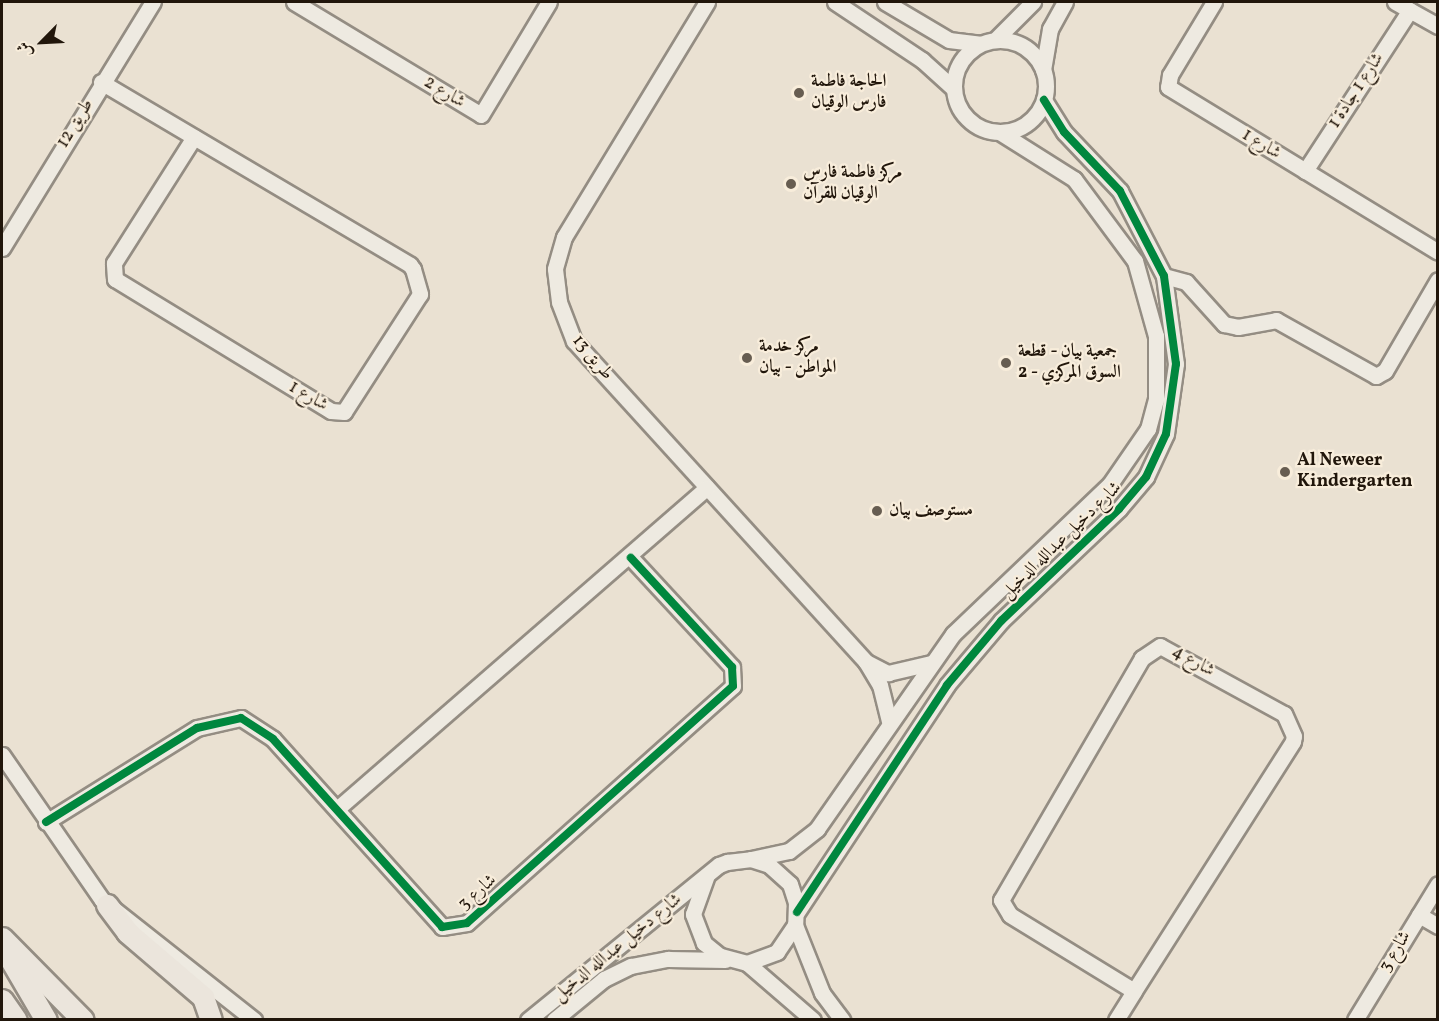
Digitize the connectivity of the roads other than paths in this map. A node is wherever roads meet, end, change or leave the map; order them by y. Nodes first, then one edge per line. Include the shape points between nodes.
1 (153, 2) edge
2 (294, 2) edge
3 (549, 2) edge
4 (707, 2) edge
5 (835, 2) edge
6 (886, 2) edge
7 (1033, 2) edge
8 (1065, 2) edge
9 (1214, 2) edge
10 (1395, 2) edge
11 (1410, 10) junction
12 (1437, 26) edge
13 (880, 30) junction
14 (987, 42) junction
15 (1043, 70) junction
16 (101, 82) junction
17 (953, 88) junction
18 (1044, 100) junction
19 (1001, 133) junction
20 (194, 137) junction
21 (1305, 171) junction
22 (2, 246) edge
23 (1437, 252) edge
24 (1164, 276) junction
25 (1437, 280) edge
26 (707, 487) junction
27 (631, 558) junction
28 (866, 662) junction
29 (931, 662) junction
30 (889, 721) junction
31 (2, 755) edge
32 (337, 809) junction
33 (46, 822) junction
34 (751, 859) junction
35 (707, 875) junction
36 (1437, 884) edge
37 (107, 905) junction
38 (1419, 915) junction
39 (796, 918) junction
40 (1437, 926) edge
41 (2, 938) edge
42 (2, 944) edge
43 (730, 960) junction
44 (747, 963) junction
45 (1134, 991) junction
46 (218, 992) junction
47 (2, 1000) edge
48 (16, 1020) edge
49 (46, 1020) edge
50 (83, 1020) edge
51 (211, 1020) edge
52 (230, 1020) edge
53 (254, 1020) edge
54 (528, 1020) edge
55 (554, 1020) edge
56 (813, 1020) edge
57 (842, 1020) edge
58 (1116, 1020) edge
59 (1355, 1020) edge

1 - 16 street, طريق 12
2 - 3 street, شارع 2 via 481,115
4 - 26 street, طريق 13 via 638,124 564,237 555,269 559,302 574,341
5 - 13 street
6 - 13 street via 895,20
6 - 14 street via 949,40
7 - 14 street
8 - 15 street via 1050,29
9 - 21 street, شارع 1 via 1170,75 1168,87
10 - 11 street
11 - 12 street
11 - 21 street, شارع 1 جادة 1
13 - 17 street
14 - 15 street via 1024,47
14 - 17 street via 960,62
15 - 18 street
16 - 20 street, شارع 1
16 - 22 street, طريق 12
17 - 19 street via 969,122
18 - 19 street via 1028,124
18 - 24 street, شارع دخيل عبدالله الدخيل via 1064,132 1120,191
19 - 29 street, شارع دخيل عبدالله الدخيل via 1074,179 1135,261 1156,336 1156,400 1148,429 1110,484 992,594
20 - 20 street, شارع 1 via 416,273 420,294 344,412 331,411 115,279 114,263
21 - 23 street, شارع 1
24 - 25 street via 1186,282 1224,324 1238,327 1276,320 1376,376 1385,371
24 - 39 street, شارع دخيل عبدالله الدخيل via 1176,364 1174,399 1158,457 1119,509 1001,621 947,684
26 - 27 street
26 - 28 street, طريق 13
27 - 32 street
27 - 32 street, شارع 3 via 732,667 733,686 467,923 442,927
28 - 29 street, طريق 13 via 888,673
28 - 30 street, طريق 13 via 880,685
29 - 30 street, شارع دخيل عبدالله الدخيل
30 - 34 street, شارع دخيل عبدالله الدخيل via 817,829 789,851
31 - 33 street
32 - 33 street, شارع 3 via 264,730 227,718 197,728
33 - 37 street
34 - 35 street via 727,862
34 - 39 street via 784,877
35 - 43 street via 694,902 695,923 712,950
35 - 54 street, شارع دخيل عبدالله الدخيل
36 - 38 street, شارع 3
37 - 46 street via 198,971
37 - 51 highway via 127,932 203,997
38 - 40 street
38 - 59 street, شارع 3
39 - 44 street via 777,952
39 - 57 street via 822,993
41 - 50 highway
42 - 49 highway
43 - 44 street
43 - 55 street, شارع دخيل عبدالله الدخيل via 668,959 631,966 604,979
44 - 56 street
45 - 45 street, شارع 4 via 1010,915 1001,900 1142,658 1160,646 1284,714 1294,736
45 - 58 street, شارع 4
46 - 52 street
46 - 53 street
47 - 48 highway

